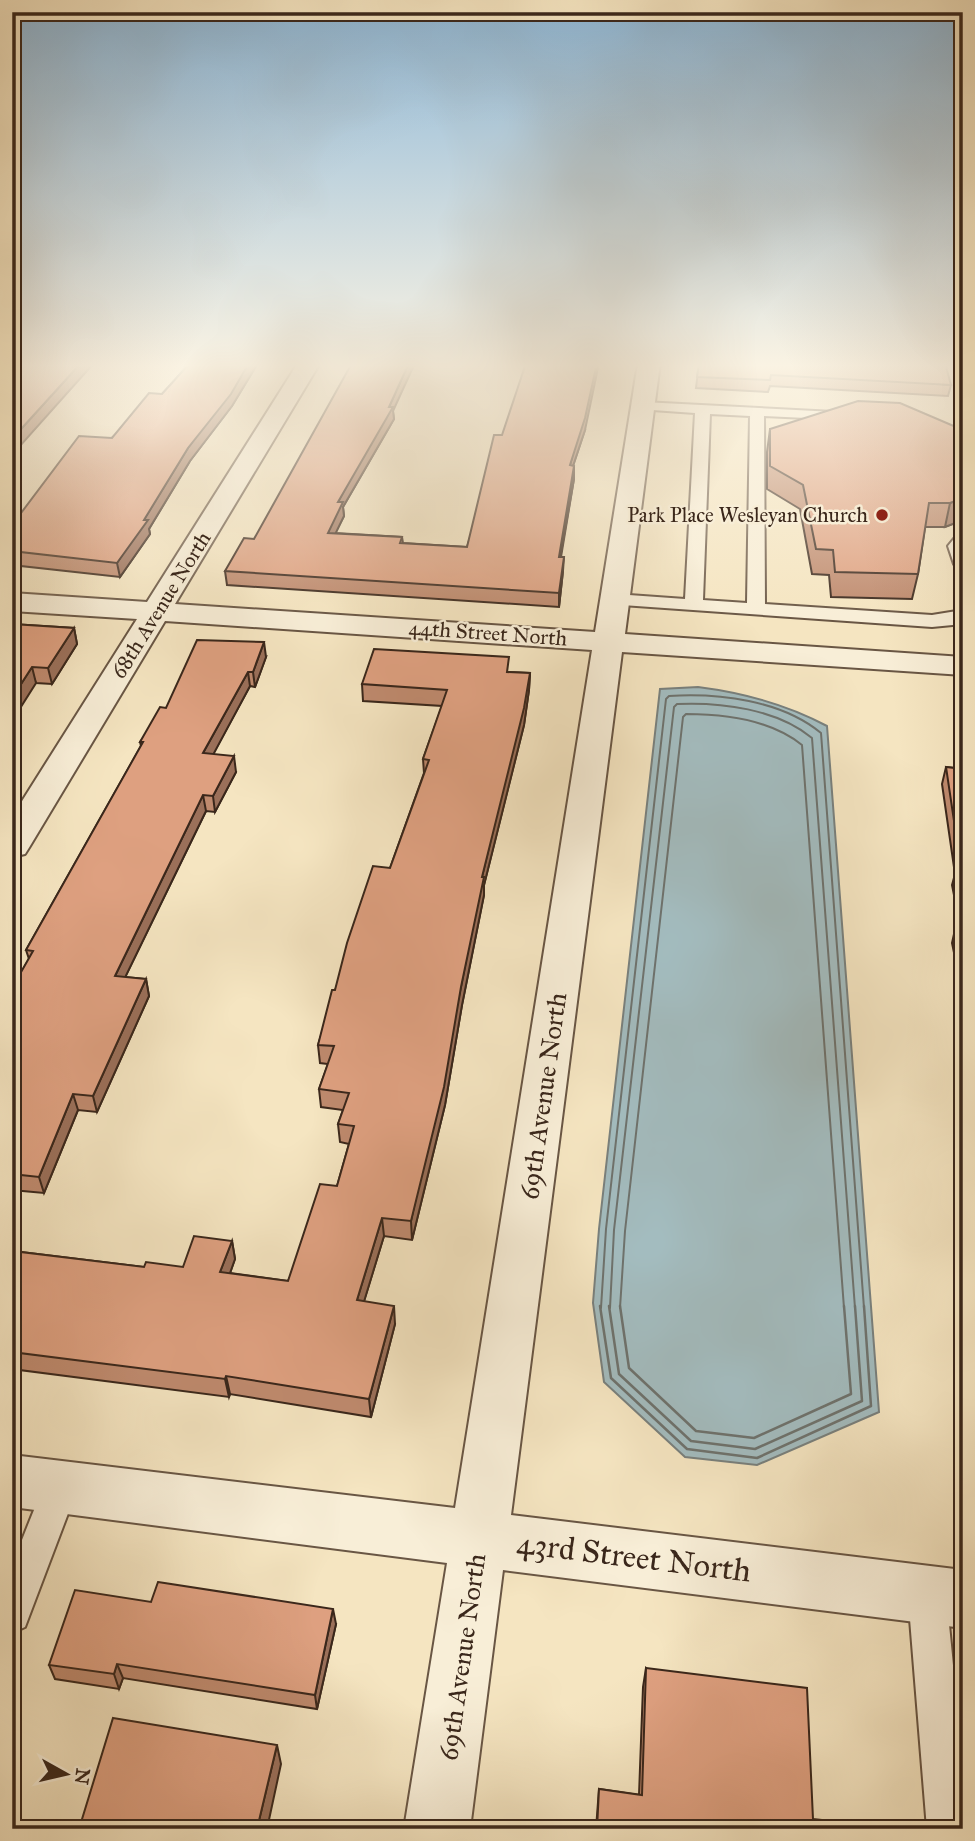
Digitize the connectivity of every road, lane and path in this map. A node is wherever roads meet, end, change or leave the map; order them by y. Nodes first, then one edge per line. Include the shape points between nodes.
1 (256, 449) edge
2 (637, 449) edge
3 (701, 449) edge
4 (757, 449) edge
5 (963, 539) edge
6 (963, 564) edge
7 (12, 602) edge
8 (694, 605) junction
9 (756, 610) junction
10 (156, 612) junction
11 (963, 616) edge
12 (612, 621) junction
13 (963, 666) edge
14 (12, 846) edge
15 (36, 1484) edge
16 (479, 1537) junction
17 (945, 1597) edge
18 (12, 1614) edge
19 (437, 1829) edge
20 (948, 1829) edge

1 - 10 street, 68th Avenue North
2 - 12 street, 69th Avenue North
3 - 8 lane
4 - 9 lane
5 - 6 lane via 957,546
7 - 10 street, 44th Street North
8 - 9 lane
8 - 12 lane
9 - 11 lane via 932,621
10 - 12 street, 44th Street North
10 - 14 street, 68th Avenue North
12 - 13 street, 44th Street North
12 - 16 street, 69th Avenue North
15 - 16 street, 43rd Street North
15 - 18 lane
16 - 17 street, 43rd Street North
16 - 19 street, 69th Avenue North
17 - 20 lane

